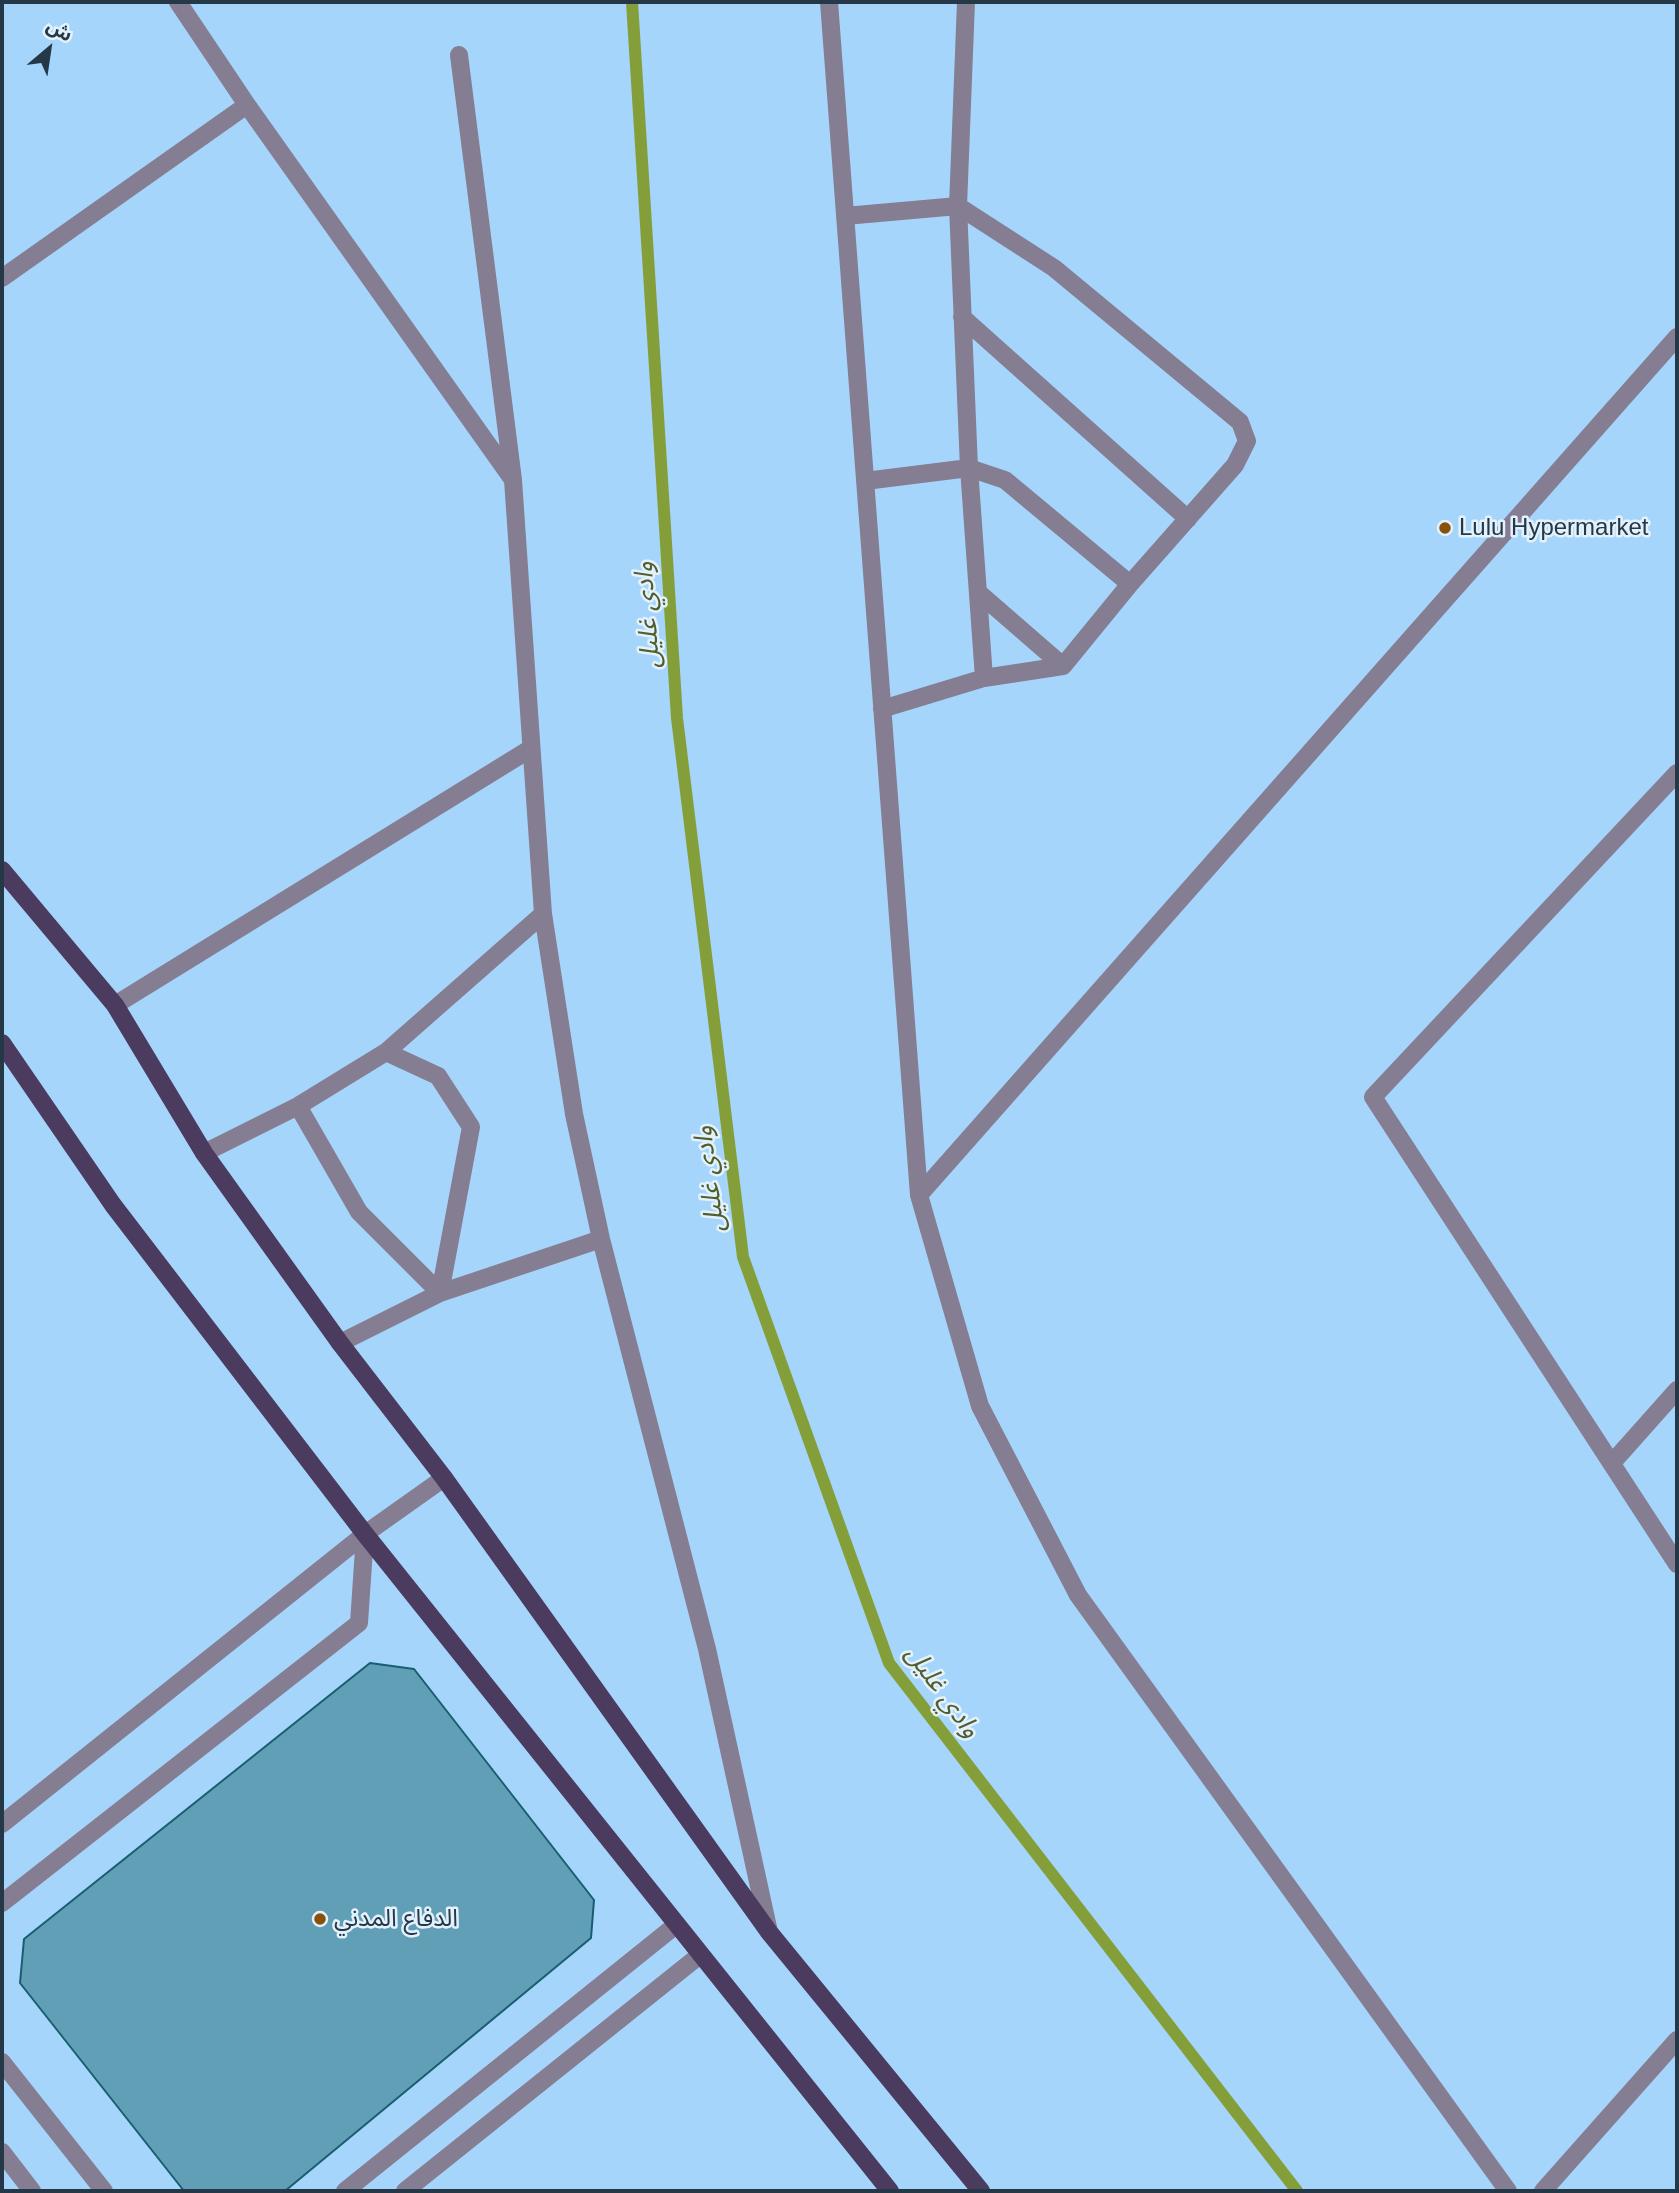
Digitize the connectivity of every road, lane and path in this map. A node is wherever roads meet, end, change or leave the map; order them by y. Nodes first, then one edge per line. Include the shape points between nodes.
1 (177, 2) edge
2 (829, 2) edge
3 (966, 2) edge
4 (460, 55) dead end
5 (247, 106) junction
6 (958, 206) junction
7 (845, 216) junction
8 (2, 278) edge
9 (962, 317) junction
10 (1677, 337) edge
11 (969, 468) junction
12 (513, 480) junction
13 (865, 481) junction
14 (1188, 519) junction
15 (1130, 584) junction
16 (979, 593) junction
17 (1063, 666) junction
18 (984, 678) junction
19 (882, 709) junction
20 (530, 749) junction
21 (1677, 773) edge
22 (2, 870) edge
23 (543, 914) junction
24 (115, 1004) junction
25 (2, 1043) edge
26 (386, 1052) junction
27 (298, 1105) junction
28 (204, 1153) junction
29 (919, 1195) junction
30 (601, 1239) junction
31 (440, 1293) junction
32 (340, 1343) junction
33 (1677, 1390) edge
34 (1612, 1464) junction
35 (444, 1478) junction
36 (365, 1534) junction
37 (1677, 1564) edge
38 (2, 1824) edge
39 (2, 1903) edge
40 (676, 1925) junction
41 (769, 1932) junction
42 (701, 1955) junction
43 (1677, 2040) edge
44 (2, 2062) edge
45 (2, 2152) edge
46 (32, 2191) edge
47 (104, 2191) edge
48 (345, 2191) edge
49 (405, 2191) edge
50 (890, 2191) edge
51 (981, 2191) edge
52 (1508, 2191) edge
53 (1544, 2191) edge

1 - 5 street
2 - 7 street
3 - 6 street
4 - 12 street
5 - 8 street
5 - 12 street
6 - 7 street
6 - 9 street
6 - 14 street via 1055,268 1240,422 1247,441 1235,465
7 - 13 street
9 - 11 street
9 - 14 street
10 - 29 street
11 - 13 street
11 - 15 street via 1005,480
11 - 16 street
12 - 20 street
13 - 19 street
14 - 15 street
15 - 17 street
16 - 17 street
16 - 18 street
17 - 18 street
18 - 19 street
19 - 29 street
20 - 23 street
20 - 24 street
21 - 34 street via 1373,1097
22 - 24 main road
23 - 26 street
23 - 30 street via 575,1114
24 - 28 main road
25 - 36 main road via 113,1205
26 - 27 street
26 - 31 street via 438,1076 471,1127
27 - 28 street
27 - 31 street via 359,1212
28 - 32 main road
29 - 52 street via 980,1405 1078,1595
30 - 31 street
30 - 41 street via 707,1649
31 - 32 street
32 - 35 main road
33 - 34 street
34 - 37 street
35 - 36 street
35 - 41 main road
36 - 38 street
36 - 39 street via 359,1623
36 - 40 main road
40 - 42 main road
40 - 48 street
41 - 51 main road
42 - 49 street
42 - 50 main road
43 - 53 street
44 - 47 street
45 - 46 street

